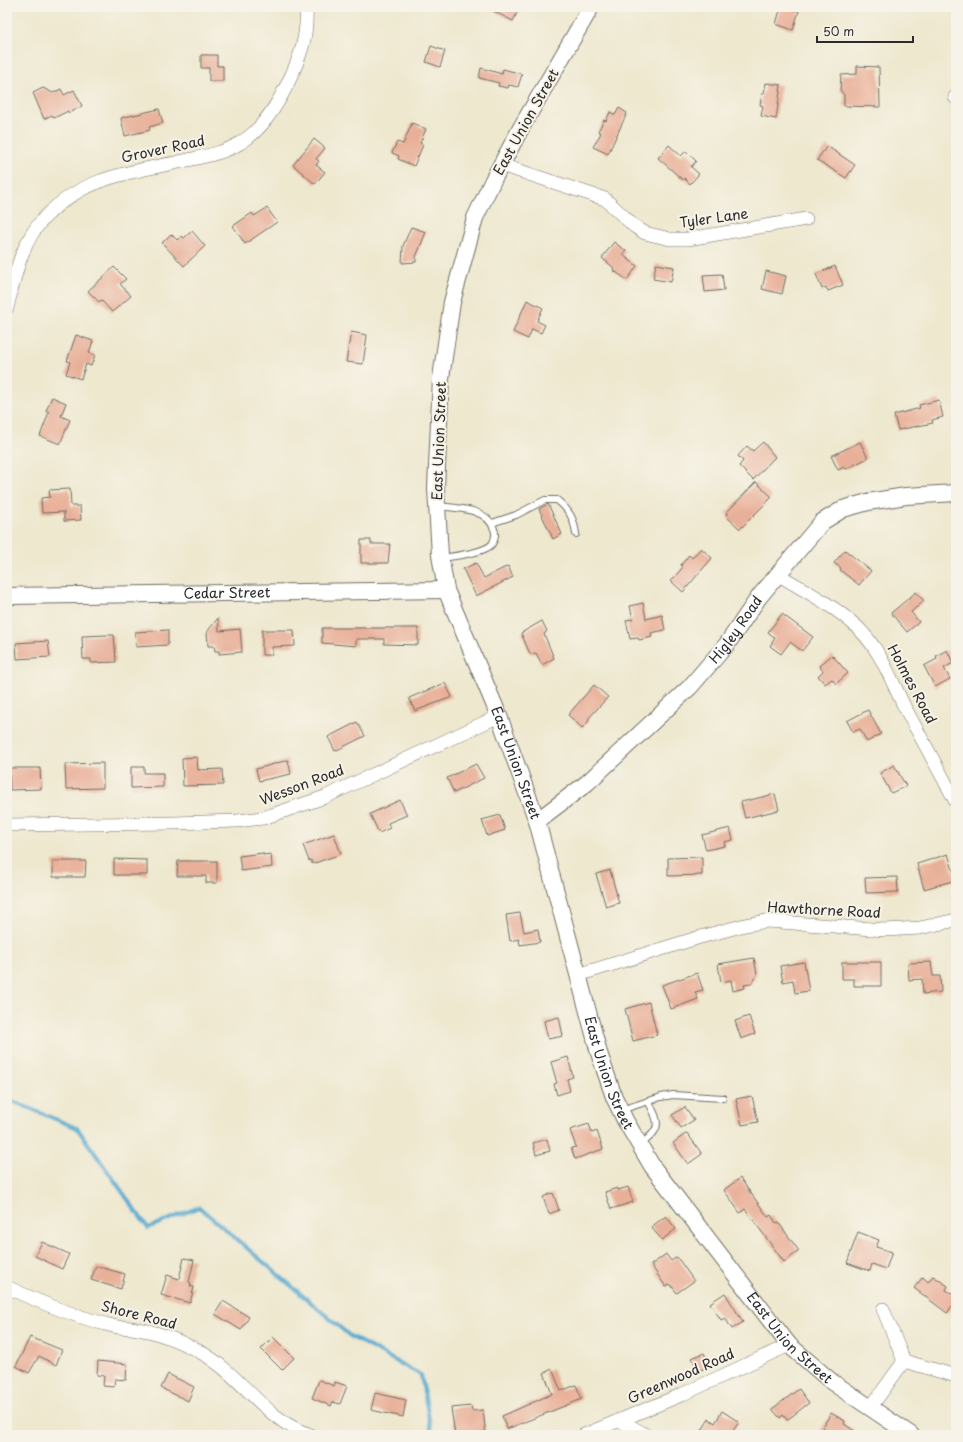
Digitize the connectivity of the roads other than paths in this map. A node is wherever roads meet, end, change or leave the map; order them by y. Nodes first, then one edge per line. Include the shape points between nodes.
1 (306, 7) edge
2 (591, 7) edge
3 (501, 165) junction
4 (806, 219) dead end
5 (7, 308) edge
6 (956, 494) edge
7 (436, 506) junction
8 (492, 523) junction
9 (576, 534) dead end
10 (440, 558) junction
11 (777, 574) junction
12 (446, 590) junction
13 (7, 596) edge
14 (499, 716) junction
15 (956, 802) edge
16 (537, 821) junction
17 (7, 825) edge
18 (956, 920) edge
19 (578, 975) junction
20 (723, 1098) dead end
21 (648, 1101) junction
22 (620, 1111) junction
23 (640, 1145) junction
24 (7, 1287) edge
25 (883, 1310) dead end
26 (789, 1345) junction
27 (904, 1361) junction
28 (956, 1376) edge
29 (871, 1407) junction
30 (619, 1420) junction
31 (311, 1435) edge
32 (584, 1435) edge
33 (646, 1435) edge
34 (911, 1435) edge

1 - 5 street, Grover Road via 307,22 302,50 278,103 258,128 240,143 213,155 114,176 74,193 45,217 31,236 18,266
2 - 3 street, East Union Street
3 - 4 street, Tyler Lane via 605,199 634,226 655,237 688,239
3 - 7 street, East Union Street via 475,218 452,302 441,378
6 - 11 street, Higley Road via 906,496 843,509 822,522
7 - 8 lane via 474,512 485,516
7 - 10 street, East Union Street
8 - 9 lane via 516,515 545,500 556,500 568,510 574,521
8 - 10 lane via 496,532 492,544 469,553
10 - 12 street, East Union Street
11 - 15 street, Holmes Road via 822,601 856,626 872,644
11 - 16 street, Higley Road via 727,644 690,687 587,783
12 - 13 street, Cedar Street
12 - 14 street, East Union Street
14 - 16 street, East Union Street
14 - 17 street, Wesson Road via 325,797 263,818 198,823
16 - 19 street, East Union Street
18 - 19 street, Hawthorne Road via 920,928 885,930 767,921 697,938
19 - 22 street, East Union Street via 599,1053
20 - 21 lane via 673,1095
21 - 22 lane
21 - 23 lane via 658,1119 658,1128
22 - 23 street, East Union Street
23 - 26 street, East Union Street via 652,1166
24 - 31 street, Shore Road via 58,1309 114,1327 159,1334 197,1350 288,1424
25 - 27 street
26 - 29 street, East Union Street via 832,1382
26 - 30 street, Greenwood Road via 681,1395
27 - 28 street
27 - 29 street
29 - 34 street, East Union Street
30 - 32 street, Greenwood Road
30 - 33 street

